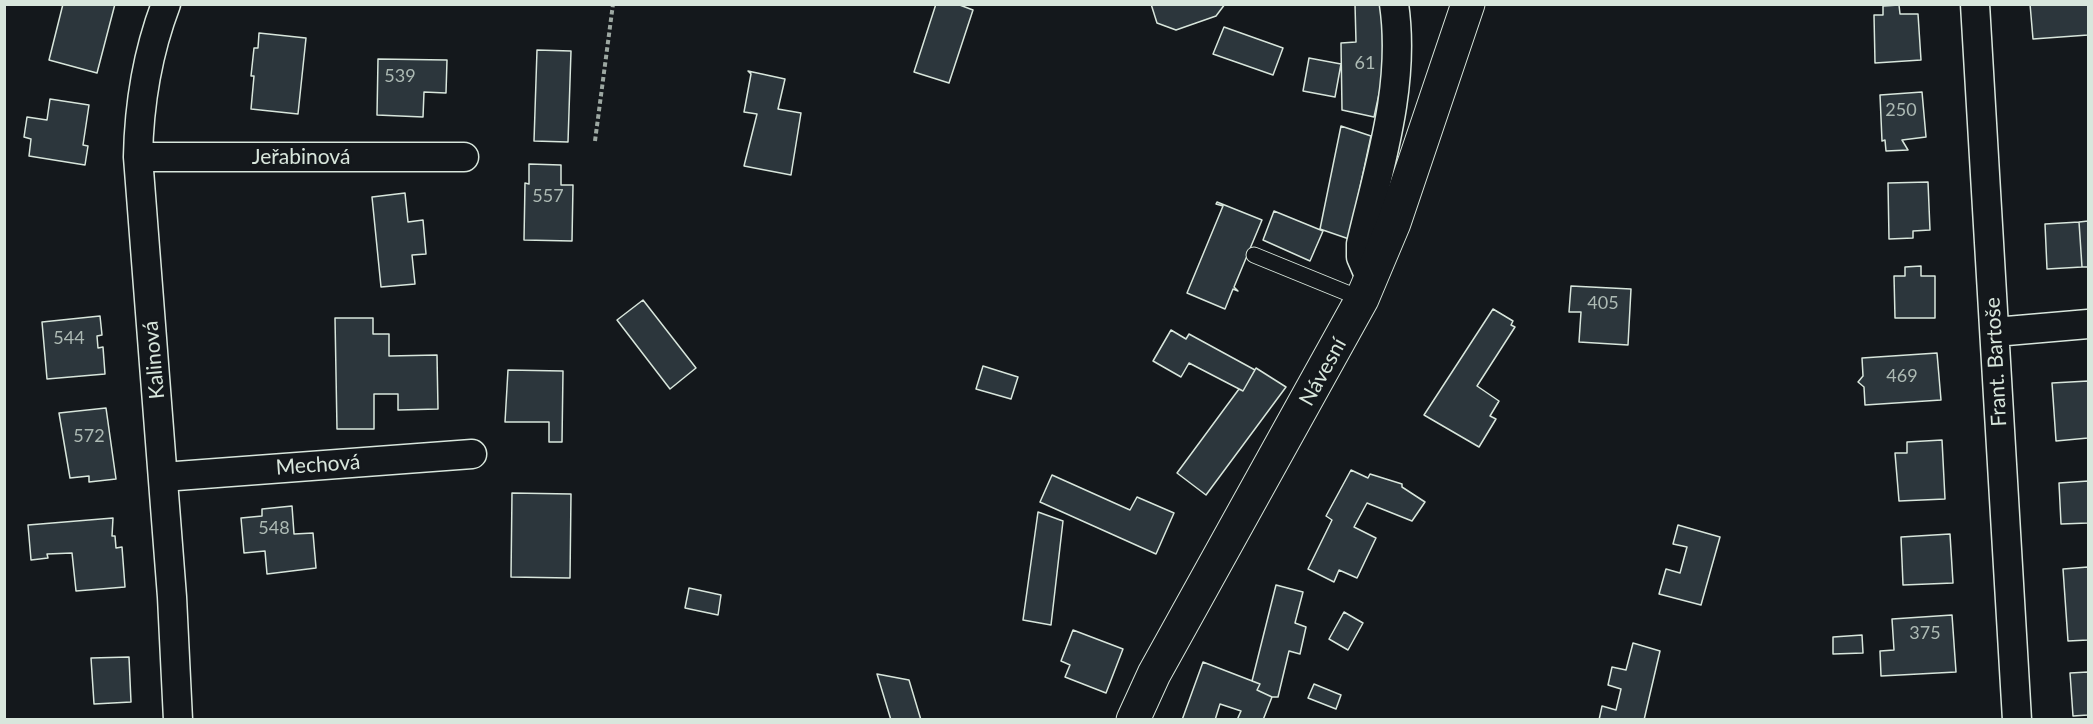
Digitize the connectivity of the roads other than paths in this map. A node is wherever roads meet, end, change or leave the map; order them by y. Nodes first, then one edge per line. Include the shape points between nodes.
1 (166, 4) edge
2 (1394, 4) edge
3 (1468, 4) edge
4 (1975, 4) edge
5 (138, 157) junction
6 (464, 157) dead end
7 (1254, 255) dead end
8 (1367, 289) junction
9 (2088, 324) edge
10 (1995, 332) junction
11 (472, 454) dead end
12 (163, 477) junction
13 (178, 720) edge
14 (1133, 720) edge
15 (2017, 720) edge

1 - 5 street, Kalinová via 153,39 139,112
2 - 8 street via 1394,93 1361,244
3 - 8 street, Návesní via 1416,160
4 - 10 street, Frant. Bartoše
5 - 6 street, Jeřabinová
5 - 12 street, Kalinová
7 - 8 lane
8 - 14 street, Návesní via 1154,674
9 - 10 street
10 - 15 street, Frant. Bartoše
11 - 12 street, Mechová
12 - 13 street, Kalinová

